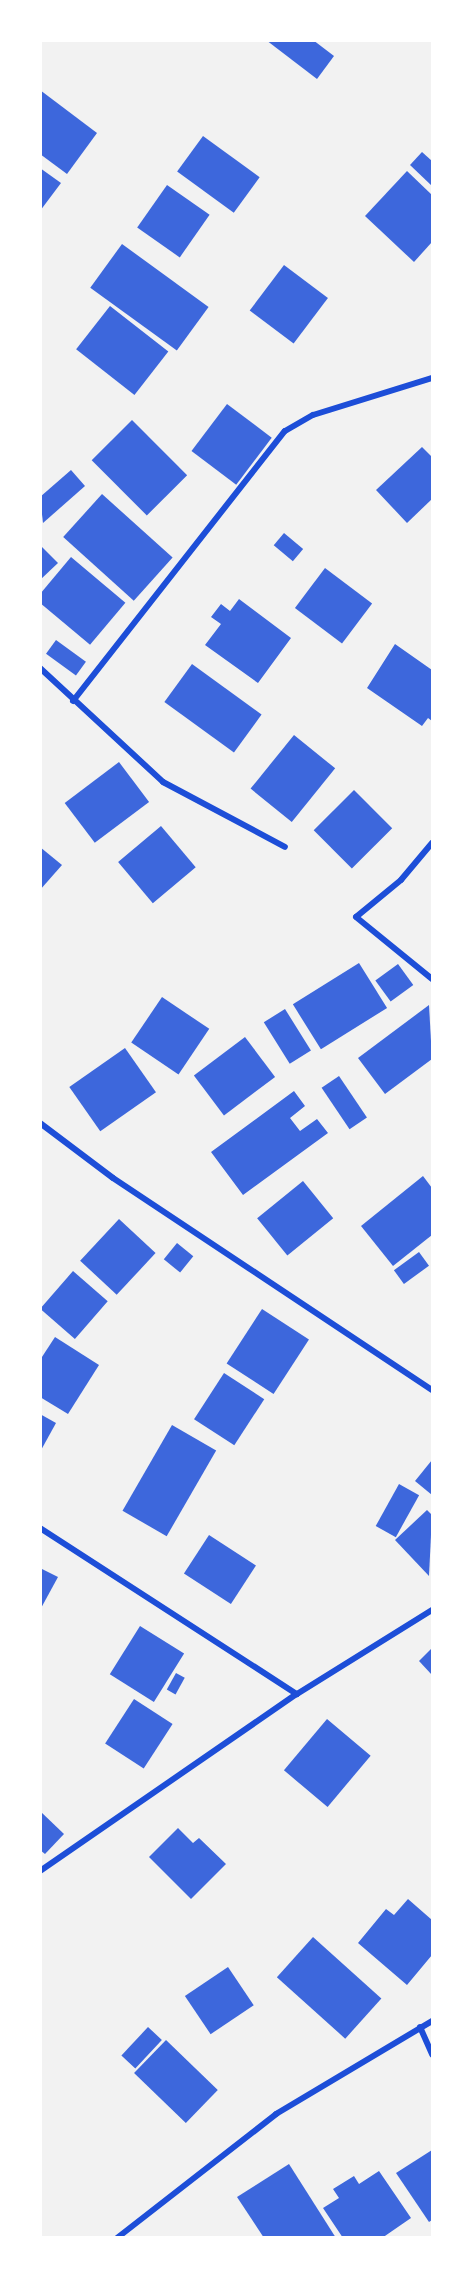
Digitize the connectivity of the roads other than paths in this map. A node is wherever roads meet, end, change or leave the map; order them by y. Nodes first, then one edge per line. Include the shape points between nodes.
1 (432, 378) edge
2 (40, 668) edge
3 (73, 701) junction
4 (432, 843) edge
5 (285, 847) dead end
6 (432, 979) edge
7 (40, 1123) edge
8 (432, 1390) edge
9 (40, 1528) edge
10 (432, 1610) edge
11 (297, 1694) junction
12 (40, 1871) edge
13 (432, 2021) edge
14 (420, 2028) junction
15 (432, 2054) edge
16 (117, 2238) edge

1 - 3 street via 313,415 285,431
2 - 3 street
3 - 5 street via 162,782
4 - 6 street via 401,880 356,917
7 - 8 street via 113,1178
9 - 11 street
10 - 11 street
11 - 12 street
13 - 14 street
14 - 15 street
14 - 16 street via 276,2114

